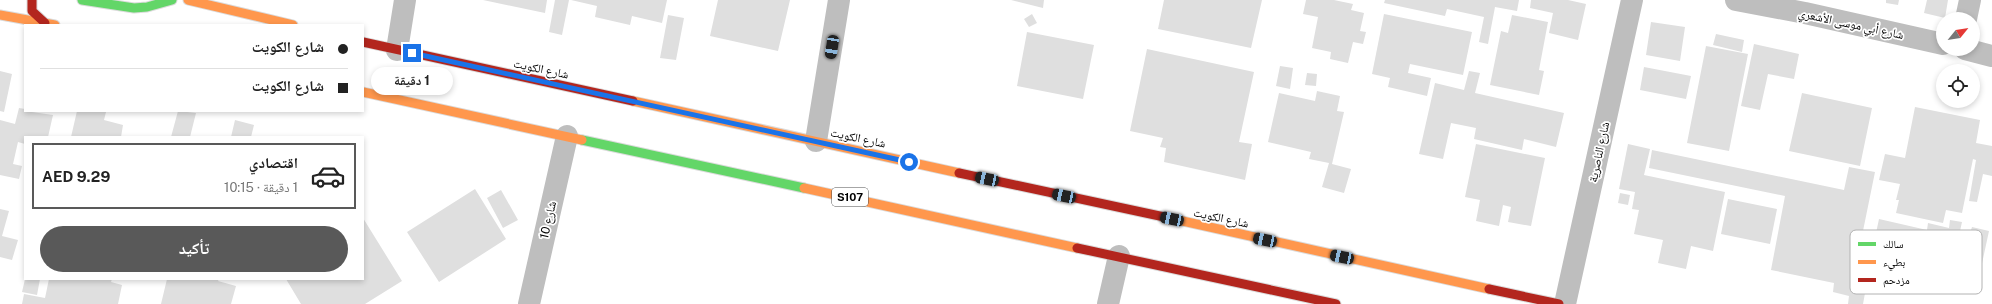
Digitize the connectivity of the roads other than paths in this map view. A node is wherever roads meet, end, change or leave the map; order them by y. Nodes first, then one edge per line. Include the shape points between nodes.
1 (32, 0) edge
2 (82, 0) edge
3 (172, 0) edge
4 (188, 0) edge
5 (405, 0) edge
6 (839, 0) edge
7 (1632, 0) edge
8 (1736, 0) edge
9 (1970, 0) edge
10 (1806, 6) edge
11 (1967, 12) edge
12 (0, 15) edge
13 (45, 23) junction
14 (50, 24) edge
15 (289, 24) edge
16 (364, 42) edge
17 (1936, 42) edge
18 (397, 50) junction
19 (1980, 53) edge
20 (1992, 56) edge
21 (364, 92) edge
22 (567, 136) junction
23 (816, 142) junction
24 (1119, 256) junction
25 (530, 304) edge
26 (1108, 304) edge
27 (1336, 304) edge
28 (1559, 304) edge
29 (1565, 304) edge

1 - 13 main road via 32,12
2 - 3 main road via 134,8
4 - 15 main road
5 - 18 street
6 - 23 street
7 - 29 street, شارع الناصرية
8 - 10 street, شارع أبي موسى الأشعري
9 - 11 street
10 - 17 street, شارع أبي موسى الأشعري
12 - 13 main road
13 - 14 main road
16 - 18 main road, شارع الكويت
18 - 23 main road, شارع الكويت
19 - 20 street
21 - 22 main road, S107
22 - 24 main road, S107
22 - 25 street, شارع 10
23 - 28 main road, شارع الكويت
24 - 26 street
24 - 27 main road, S107

